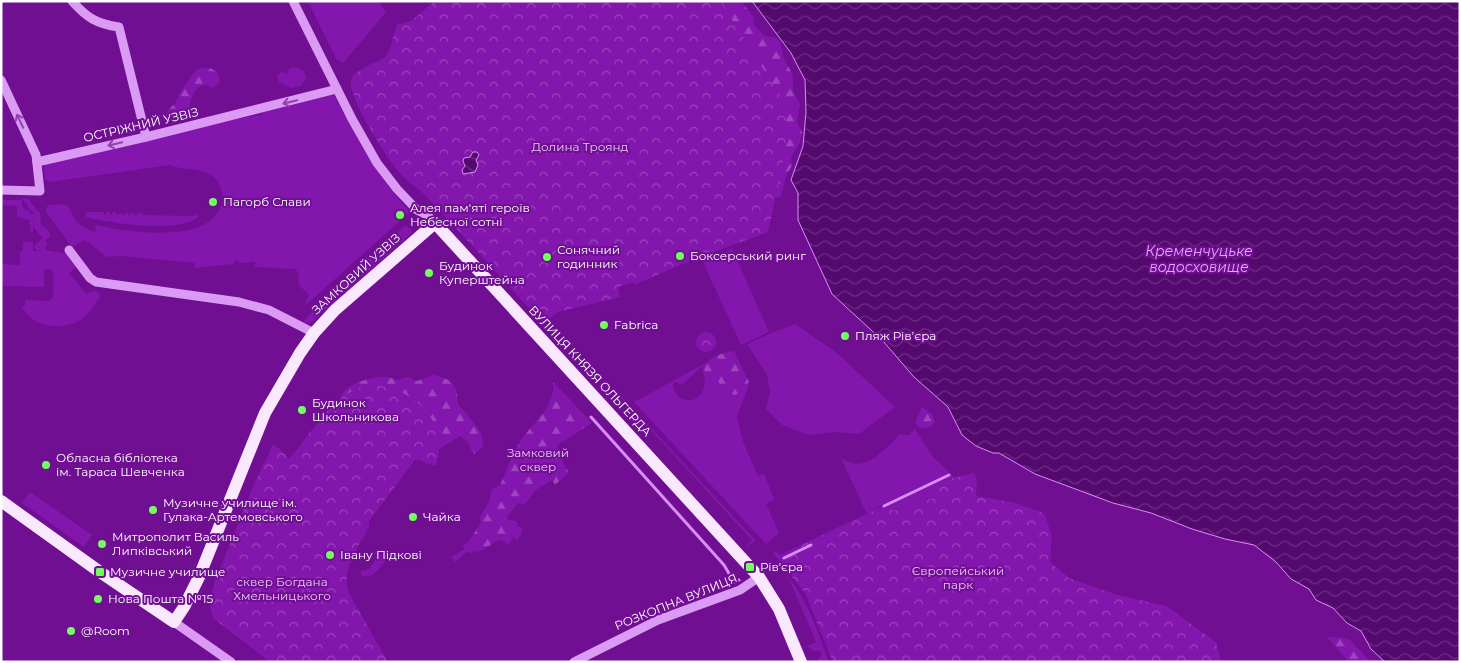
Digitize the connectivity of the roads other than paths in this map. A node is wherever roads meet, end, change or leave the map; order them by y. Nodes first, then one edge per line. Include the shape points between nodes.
1 (72, 1) edge
2 (293, 1) edge
3 (1, 80) edge
4 (337, 89) junction
5 (146, 137) junction
6 (37, 162) junction
7 (1, 190) edge
8 (435, 223) junction
9 (69, 250) dead end
10 (314, 333) junction
11 (1, 501) edge
12 (759, 576) junction
13 (174, 622) junction
14 (228, 661) edge
15 (574, 662) edge
16 (802, 662) edge

1 - 5 street via 95,22 119,27
2 - 4 street, ВУЛИЦЯ КНЯЗЯ ОЛЬГЕРДА
6 -> 3 street
4 -> 5 street, ОСТРІЖНИЙ УЗВІЗ
4 - 8 street, ВУЛИЦЯ КНЯЗЯ ОЛЬГЕРДА via 386,176 417,210
5 -> 6 street, ОСТРІЖНИЙ УЗВІЗ
6 - 7 street via 40,191
8 - 10 main road, ЗАМКОВИЙ УЗВІЗ via 342,303
8 - 12 main road, ВУЛИЦЯ КНЯЗЯ ОЛЬГЕРДА
9 - 10 street via 93,281 239,302 269,310
10 - 13 main road, ЗАМКОВИЙ УЗВІЗ via 265,413 199,577
11 - 13 main road
12 - 15 street, РОЗКОПНА ВУЛИЦЯ via 740,590 658,620
12 - 16 main road, ВУЛИЦЯ КНЯЗЯ ОЛЬГЕРДА via 779,609
13 - 14 street

